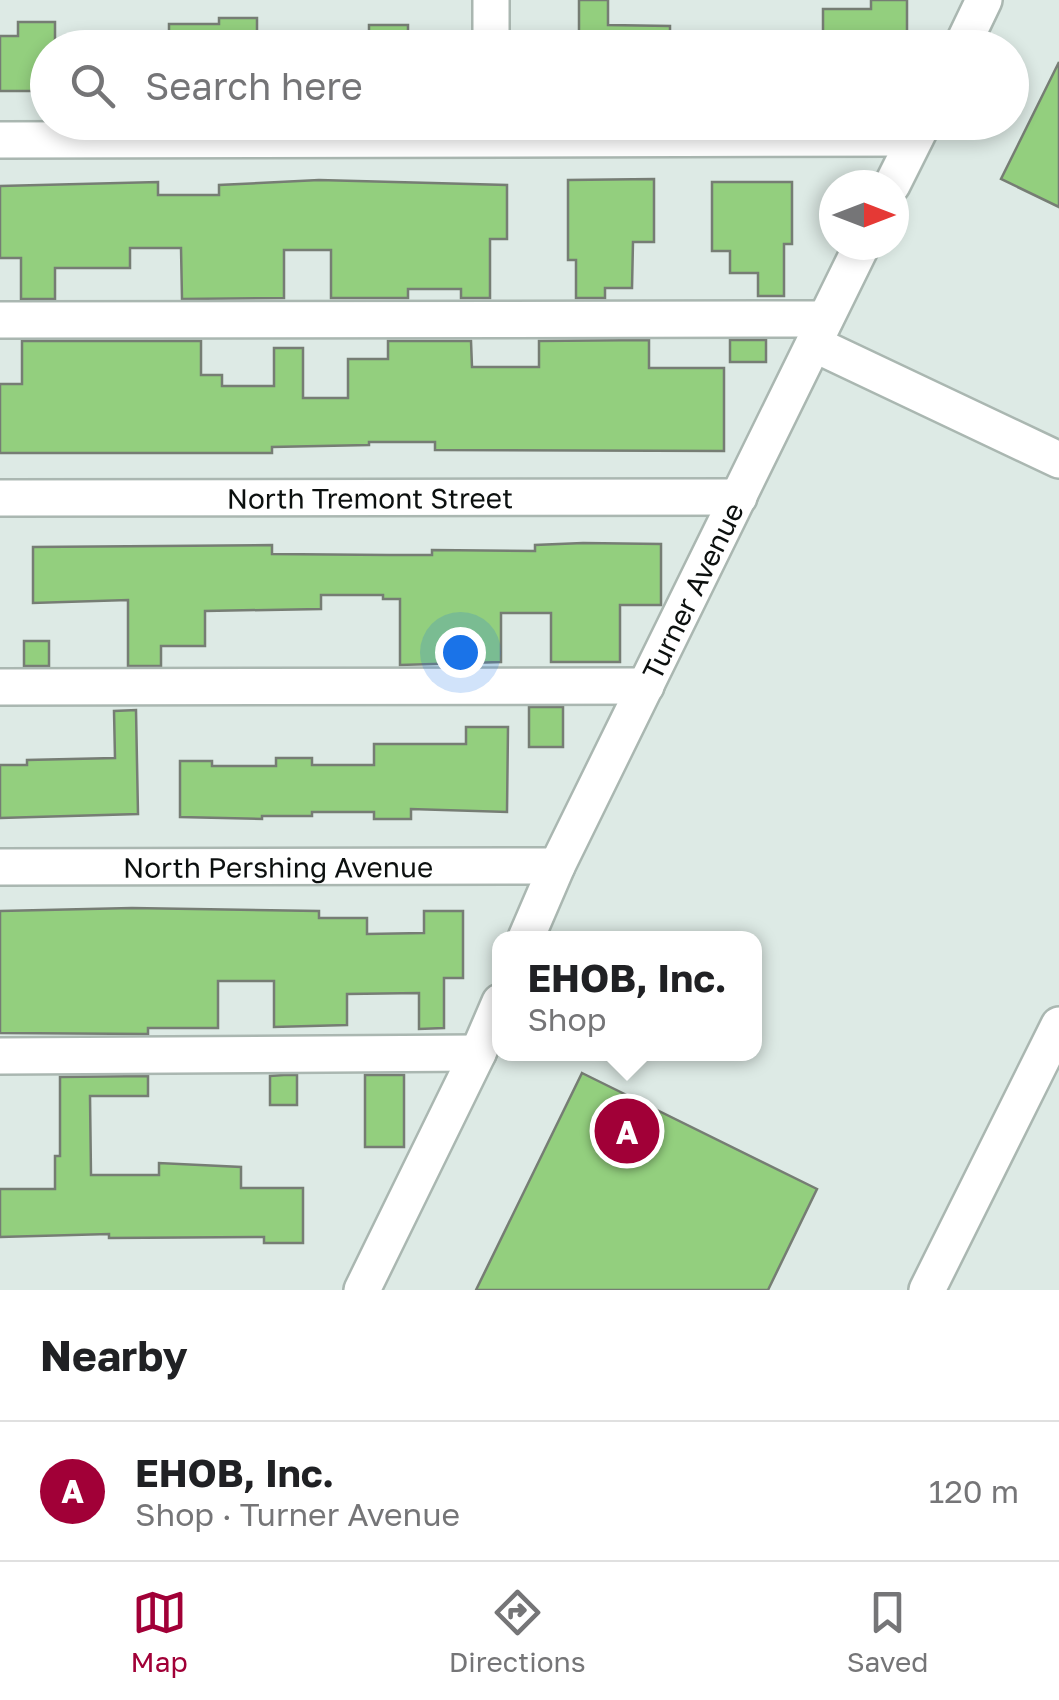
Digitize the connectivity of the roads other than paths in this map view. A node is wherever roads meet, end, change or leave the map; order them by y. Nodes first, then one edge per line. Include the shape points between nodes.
1 (491, 0) edge
2 (984, 0) edge
3 (491, 30) edge
4 (969, 30) edge
5 (30, 139) edge
6 (0, 140) edge
7 (914, 140) edge
8 (899, 170) edge
9 (855, 260) edge
10 (0, 320) edge
11 (820, 332) junction
12 (1059, 460) edge
13 (739, 497) junction
14 (0, 498) edge
15 (646, 686) junction
16 (0, 687) edge
17 (557, 866) junction
18 (0, 868) edge
19 (529, 931) edge
20 (492, 1020) edge
21 (1059, 1025) edge
22 (478, 1052) junction
23 (0, 1056) edge
24 (362, 1290) edge
25 (927, 1290) edge

1 - 3 street
2 - 4 street
5 - 6 street
7 - 8 street
9 - 11 street, Turner Avenue
10 - 11 street
11 - 12 street
11 - 13 street, Turner Avenue
13 - 14 street, North Tremont Street
13 - 15 street, Turner Avenue
15 - 16 street
15 - 17 street, Turner Avenue
17 - 18 street, North Pershing Avenue
17 - 19 street, Turner Avenue
20 - 22 street
21 - 25 street
22 - 23 street
22 - 24 street

